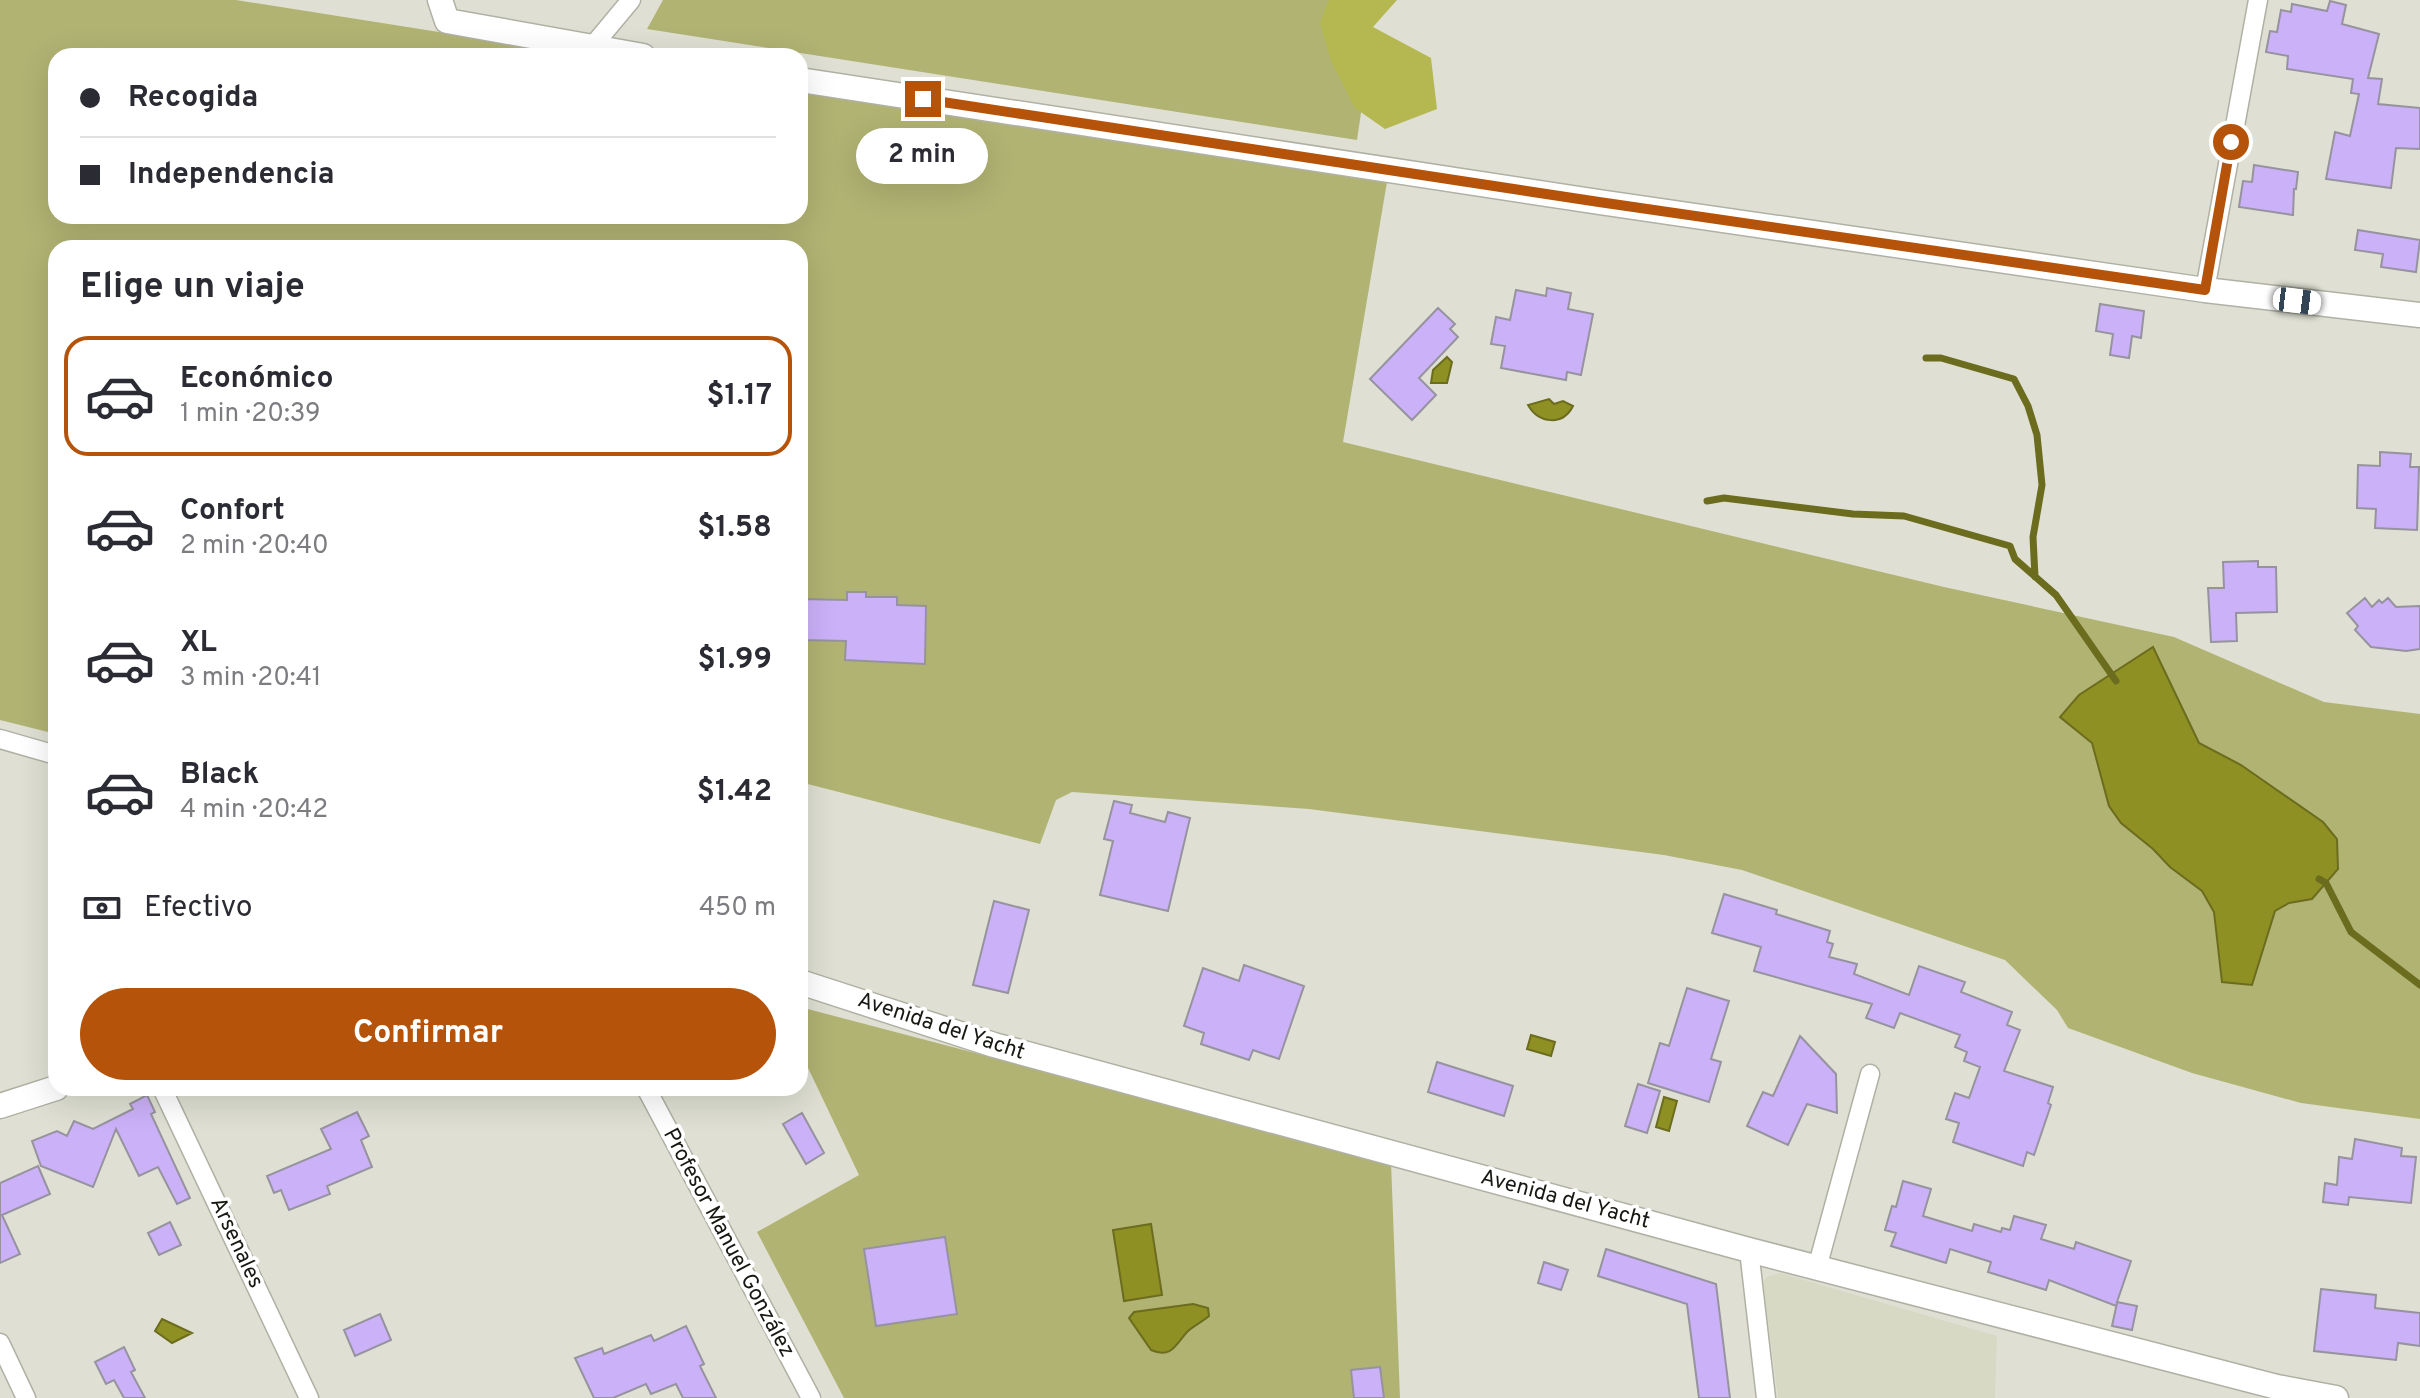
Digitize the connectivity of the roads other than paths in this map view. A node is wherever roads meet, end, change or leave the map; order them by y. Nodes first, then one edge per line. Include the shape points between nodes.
1 (631, 0) edge
2 (2258, 0) edge
3 (444, 11) edge
4 (591, 48) joint
5 (808, 81) edge
6 (2205, 290) junction
7 (2420, 315) edge
8 (0, 739) edge
9 (48, 753) edge
10 (808, 985) edge
11 (1870, 1074) dead end
12 (48, 1091) edge
13 (166, 1096) edge
14 (650, 1096) edge
15 (0, 1106) edge
16 (1749, 1250) junction
17 (1817, 1268) junction
18 (1, 1348) edge
19 (26, 1398) edge
20 (309, 1398) edge
21 (811, 1398) edge
22 (1766, 1398) edge
23 (2336, 1398) edge

1 - 4 street
2 - 6 street
3 - 4 street
5 - 6 street
6 - 7 street
8 - 9 street
10 - 16 street, Avenida del Yacht via 994,1045
11 - 17 street
12 - 15 street
13 - 20 street, Arsenales
14 - 21 street, Profesor Manuel González
16 - 17 street, Avenida del Yacht
16 - 22 street
17 - 23 street, Avenida del Yacht
18 - 19 street

